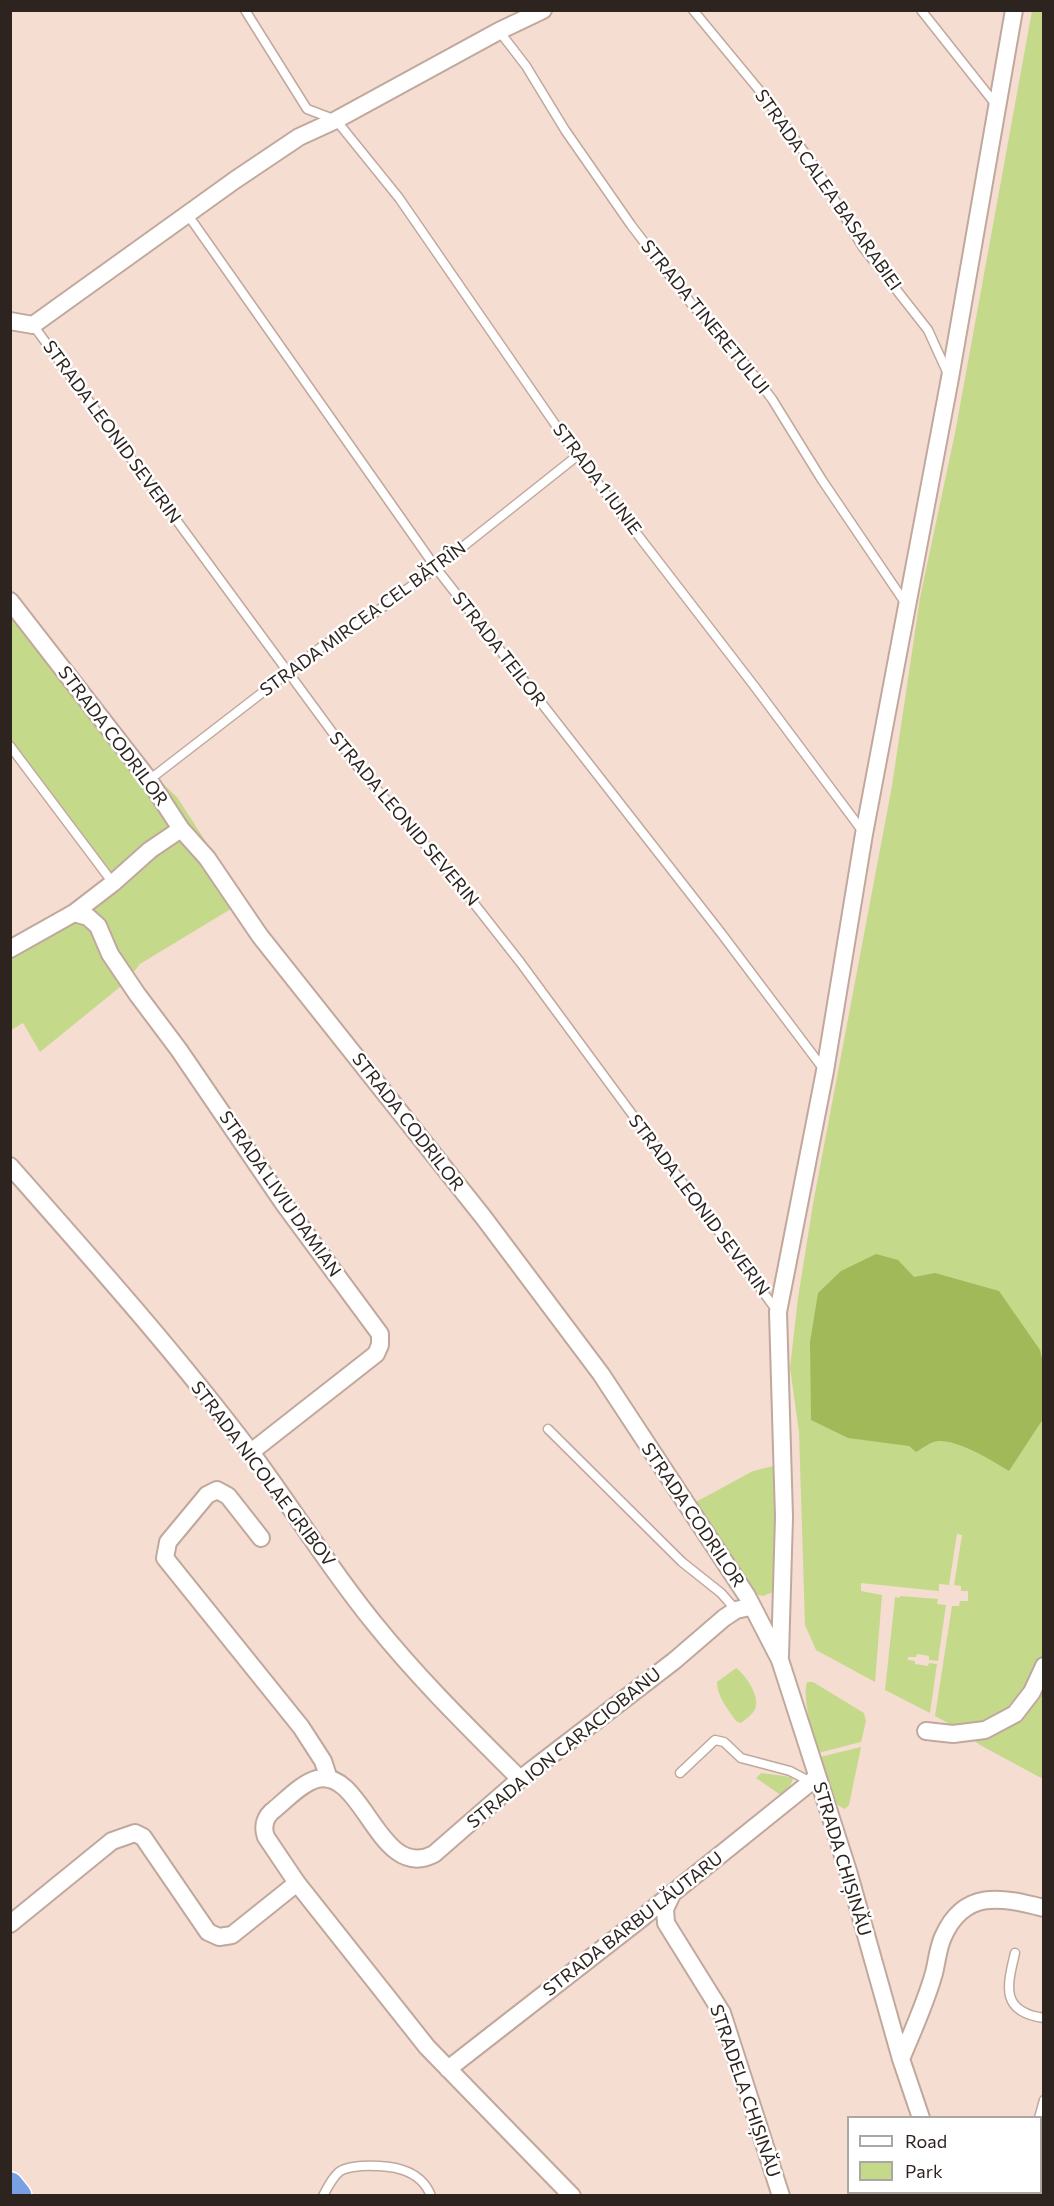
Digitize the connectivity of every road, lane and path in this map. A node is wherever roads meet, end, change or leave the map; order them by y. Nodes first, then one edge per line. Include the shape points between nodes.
1 (245, 10) edge
2 (543, 10) edge
3 (693, 10) edge
4 (921, 10) edge
5 (1014, 10) edge
6 (499, 31) junction
7 (997, 106) junction
8 (336, 120) junction
9 (188, 215) junction
10 (10, 321) edge
11 (33, 325) junction
12 (950, 378) junction
13 (577, 456) junction
14 (436, 568) junction
15 (10, 601) edge
16 (908, 607) junction
17 (288, 672) junction
18 (10, 746) edge
19 (148, 780) junction
20 (181, 829) junction
21 (864, 834) junction
22 (113, 883) junction
23 (74, 913) junction
24 (10, 949) edge
25 (825, 1071) junction
26 (10, 1166) edge
27 (778, 1312) junction
28 (548, 1429) dead end
29 (251, 1452) junction
30 (261, 1538) dead end
31 (744, 1607) junction
32 (780, 1660) junction
33 (1044, 1666) edge
34 (926, 1731) dead end
35 (680, 1773) dead end
36 (328, 1779) junction
37 (520, 1779) junction
38 (814, 1780) junction
39 (297, 1883) junction
40 (672, 1894) junction
41 (1044, 1908) edge
42 (10, 1924) edge
43 (1015, 1953) dead end
44 (1044, 2018) edge
45 (901, 2059) junction
46 (448, 2069) junction
47 (1044, 2100) edge
48 (920, 2116) edge
49 (1039, 2116) edge
50 (10, 2186) edge
51 (18, 2196) edge
52 (322, 2196) edge
53 (431, 2196) edge
54 (572, 2196) edge
55 (781, 2196) edge

1 - 8 lane via 307,109
2 - 6 street
3 - 12 lane, STRADA CALEA BASARABIEI via 764,96 817,170 862,246 928,330
4 - 7 lane
5 - 7 street
6 - 8 street
6 - 16 lane, STRADA TINERETULUI via 631,225 772,399
7 - 12 street
8 - 9 street via 299,137
8 - 13 lane, STRADA 1 IUNIE via 399,198
9 - 11 street
9 - 14 lane, STRADA TEILOR
10 - 11 street
11 - 17 lane, STRADA LEONID SEVERIN
12 - 16 street
13 - 14 lane, STRADA MIRCEA CEL BĂTRÎN
13 - 21 lane, STRADA 1 IUNIE
14 - 17 lane, STRADA MIRCEA CEL BĂTRÎN
14 - 25 lane, STRADA TEILOR
15 - 19 street, STRADA CODRILOR
16 - 21 street
17 - 19 lane, STRADA MIRCEA CEL BĂTRÎN
17 - 27 lane, STRADA LEONID SEVERIN via 360,770 454,878 520,962
18 - 22 lane
19 - 20 street, STRADA CODRILOR
20 - 22 street
20 - 31 street, STRADA CODRILOR via 601,1374
21 - 25 street
22 - 23 street
23 - 24 street
23 - 29 street, STRADA LIVIU DAMIAN via 88,917 98,926 110,954 137,994 380,1334 376,1354
25 - 27 street
26 - 29 street, STRADA NICOLAE GRIBOV via 168,1347
27 - 32 street via 784,1517
28 - 31 lane via 682,1562
29 - 37 street, STRADA NICOLAE GRIBOV via 374,1623 432,1690
30 - 36 street via 228,1496 217,1490 207,1495 168,1542 165,1558 301,1727 323,1761
31 - 32 street, STRADA CODRILOR
31 - 37 street, STRADA ION CARACIOBANU
32 - 38 street, STRADA CHIȘINĂU
33 - 34 street via 1032,1692 1015,1714 985,1730 953,1734
35 - 38 lane via 715,1740 724,1742 741,1758
36 - 37 street, STRADA ION CARACIOBANU via 349,1793 402,1856 414,1860 434,1854
36 - 39 street via 310,1782 270,1812 264,1823 266,1837
38 - 40 street, STRADA BARBU LĂUTARU
38 - 45 street, STRADA CHIȘINĂU via 848,1871
39 - 42 street via 232,1935 219,1937 208,1932 143,1837 135,1833 112,1841
39 - 46 street via 426,2047
40 - 46 street, STRADA BARBU LĂUTARU
40 - 55 street, STRADELA CHIȘINĂU via 665,1910 666,1923 722,2013
41 - 45 street via 1000,1898 973,1902 955,1915 942,1939 924,2003
43 - 44 lane via 1007,1994 1014,2006 1028,2016
45 - 48 street, STRADA CHIȘINĂU
46 - 54 street
47 - 49 lane
50 - 51 highway
52 - 53 lane via 340,2171 377,2166 407,2171 424,2182

